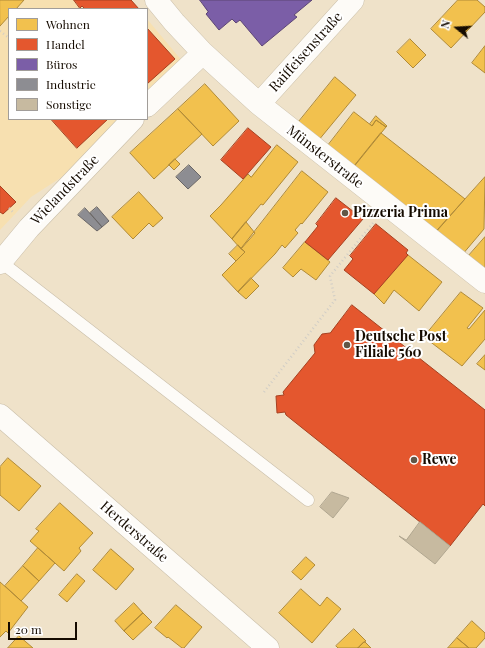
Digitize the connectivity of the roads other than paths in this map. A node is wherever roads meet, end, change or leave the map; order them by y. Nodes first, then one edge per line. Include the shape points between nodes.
1 (156, 0) edge
2 (353, 0) edge
3 (203, 53) junction
4 (259, 104) junction
5 (148, 105) edge
6 (132, 120) edge
7 (0, 263) edge
8 (485, 282) edge
9 (0, 415) edge
10 (308, 500) dead end
11 (268, 648) edge

1 - 3 street, Münsterstraße
2 - 4 street, Raiffeisenstraße
3 - 4 street, Münsterstraße
3 - 5 street
4 - 8 street, Münsterstraße
6 - 7 street, Wielandstraße via 29,228
7 - 10 lane
9 - 11 street, Herderstraße

